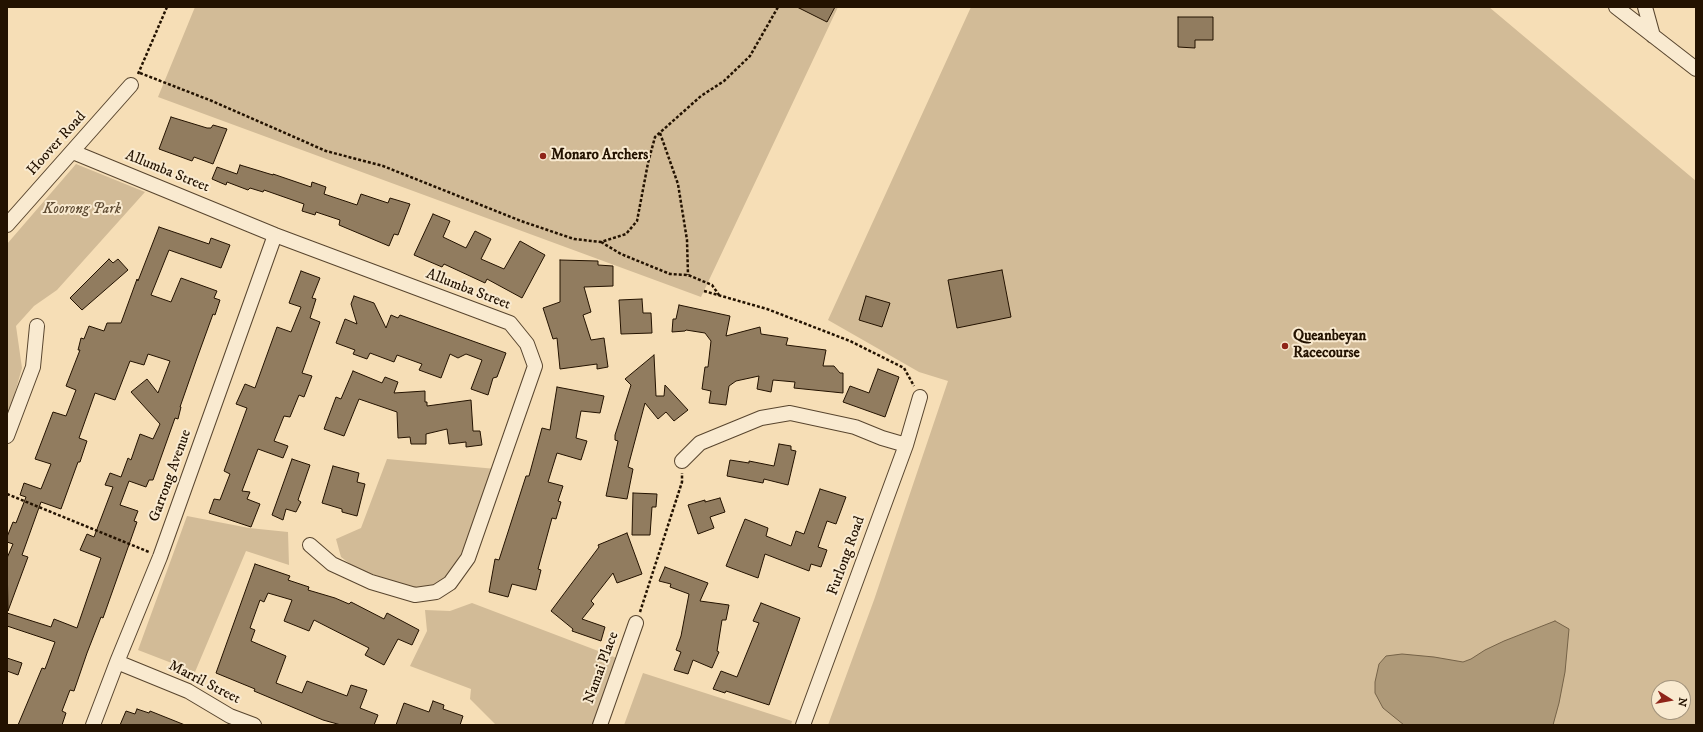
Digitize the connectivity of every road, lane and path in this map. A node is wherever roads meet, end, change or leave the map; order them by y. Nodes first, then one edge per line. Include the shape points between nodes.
1 (167, 7) edge
2 (778, 7) edge
3 (1616, 7) edge
4 (1645, 7) edge
5 (1653, 36) junction
6 (1696, 69) edge
7 (139, 73) junction
8 (131, 85) joint
9 (660, 133) junction
10 (73, 152) junction
11 (7, 225) edge
12 (275, 236) junction
13 (601, 242) junction
14 (688, 275) junction
15 (704, 291) dead end
16 (720, 295) junction
17 (37, 326) dead end
18 (920, 396) joint
19 (7, 436) edge
20 (906, 445) junction
21 (682, 461) joint
22 (7, 494) edge
23 (310, 545) dead end
24 (160, 557) junction
25 (636, 623) joint
26 (117, 662) junction
27 (93, 725) edge
28 (254, 725) edge
29 (600, 725) edge
30 (803, 725) edge

1 - 7 path
2 - 9 path via 750,56 724,81 701,96
3 - 5 street
4 - 5 street
5 - 6 street
7 - 8 path
7 - 13 path via 326,151 383,166 500,213 574,239
8 - 10 street, Hoover Road
9 - 13 path via 655,137 648,163 637,221 626,234
9 - 14 path via 678,184 687,240
10 - 11 street, Hoover Road
10 - 12 street, Allumba Street
12 - 23 street, Allumba Street via 510,323 527,344 535,366 468,558 450,583 436,592 415,595 371,582 332,564
12 - 24 street, Garrong Avenue
13 - 14 path via 621,254 670,274
14 - 16 path via 712,285
15 - 16 path
16 - 18 path via 767,308 850,341 904,368
17 - 19 street via 33,367
18 - 20 street, Furlong Road
20 - 21 street via 855,427 790,413 761,418 700,443
20 - 30 street, Furlong Road
21 - 25 path via 682,482
22 - 24 path
24 - 26 street, Garrong Avenue
25 - 29 street, Namai Place
26 - 27 street, Garrong Avenue
26 - 28 street, Marril Street via 188,691 230,716

